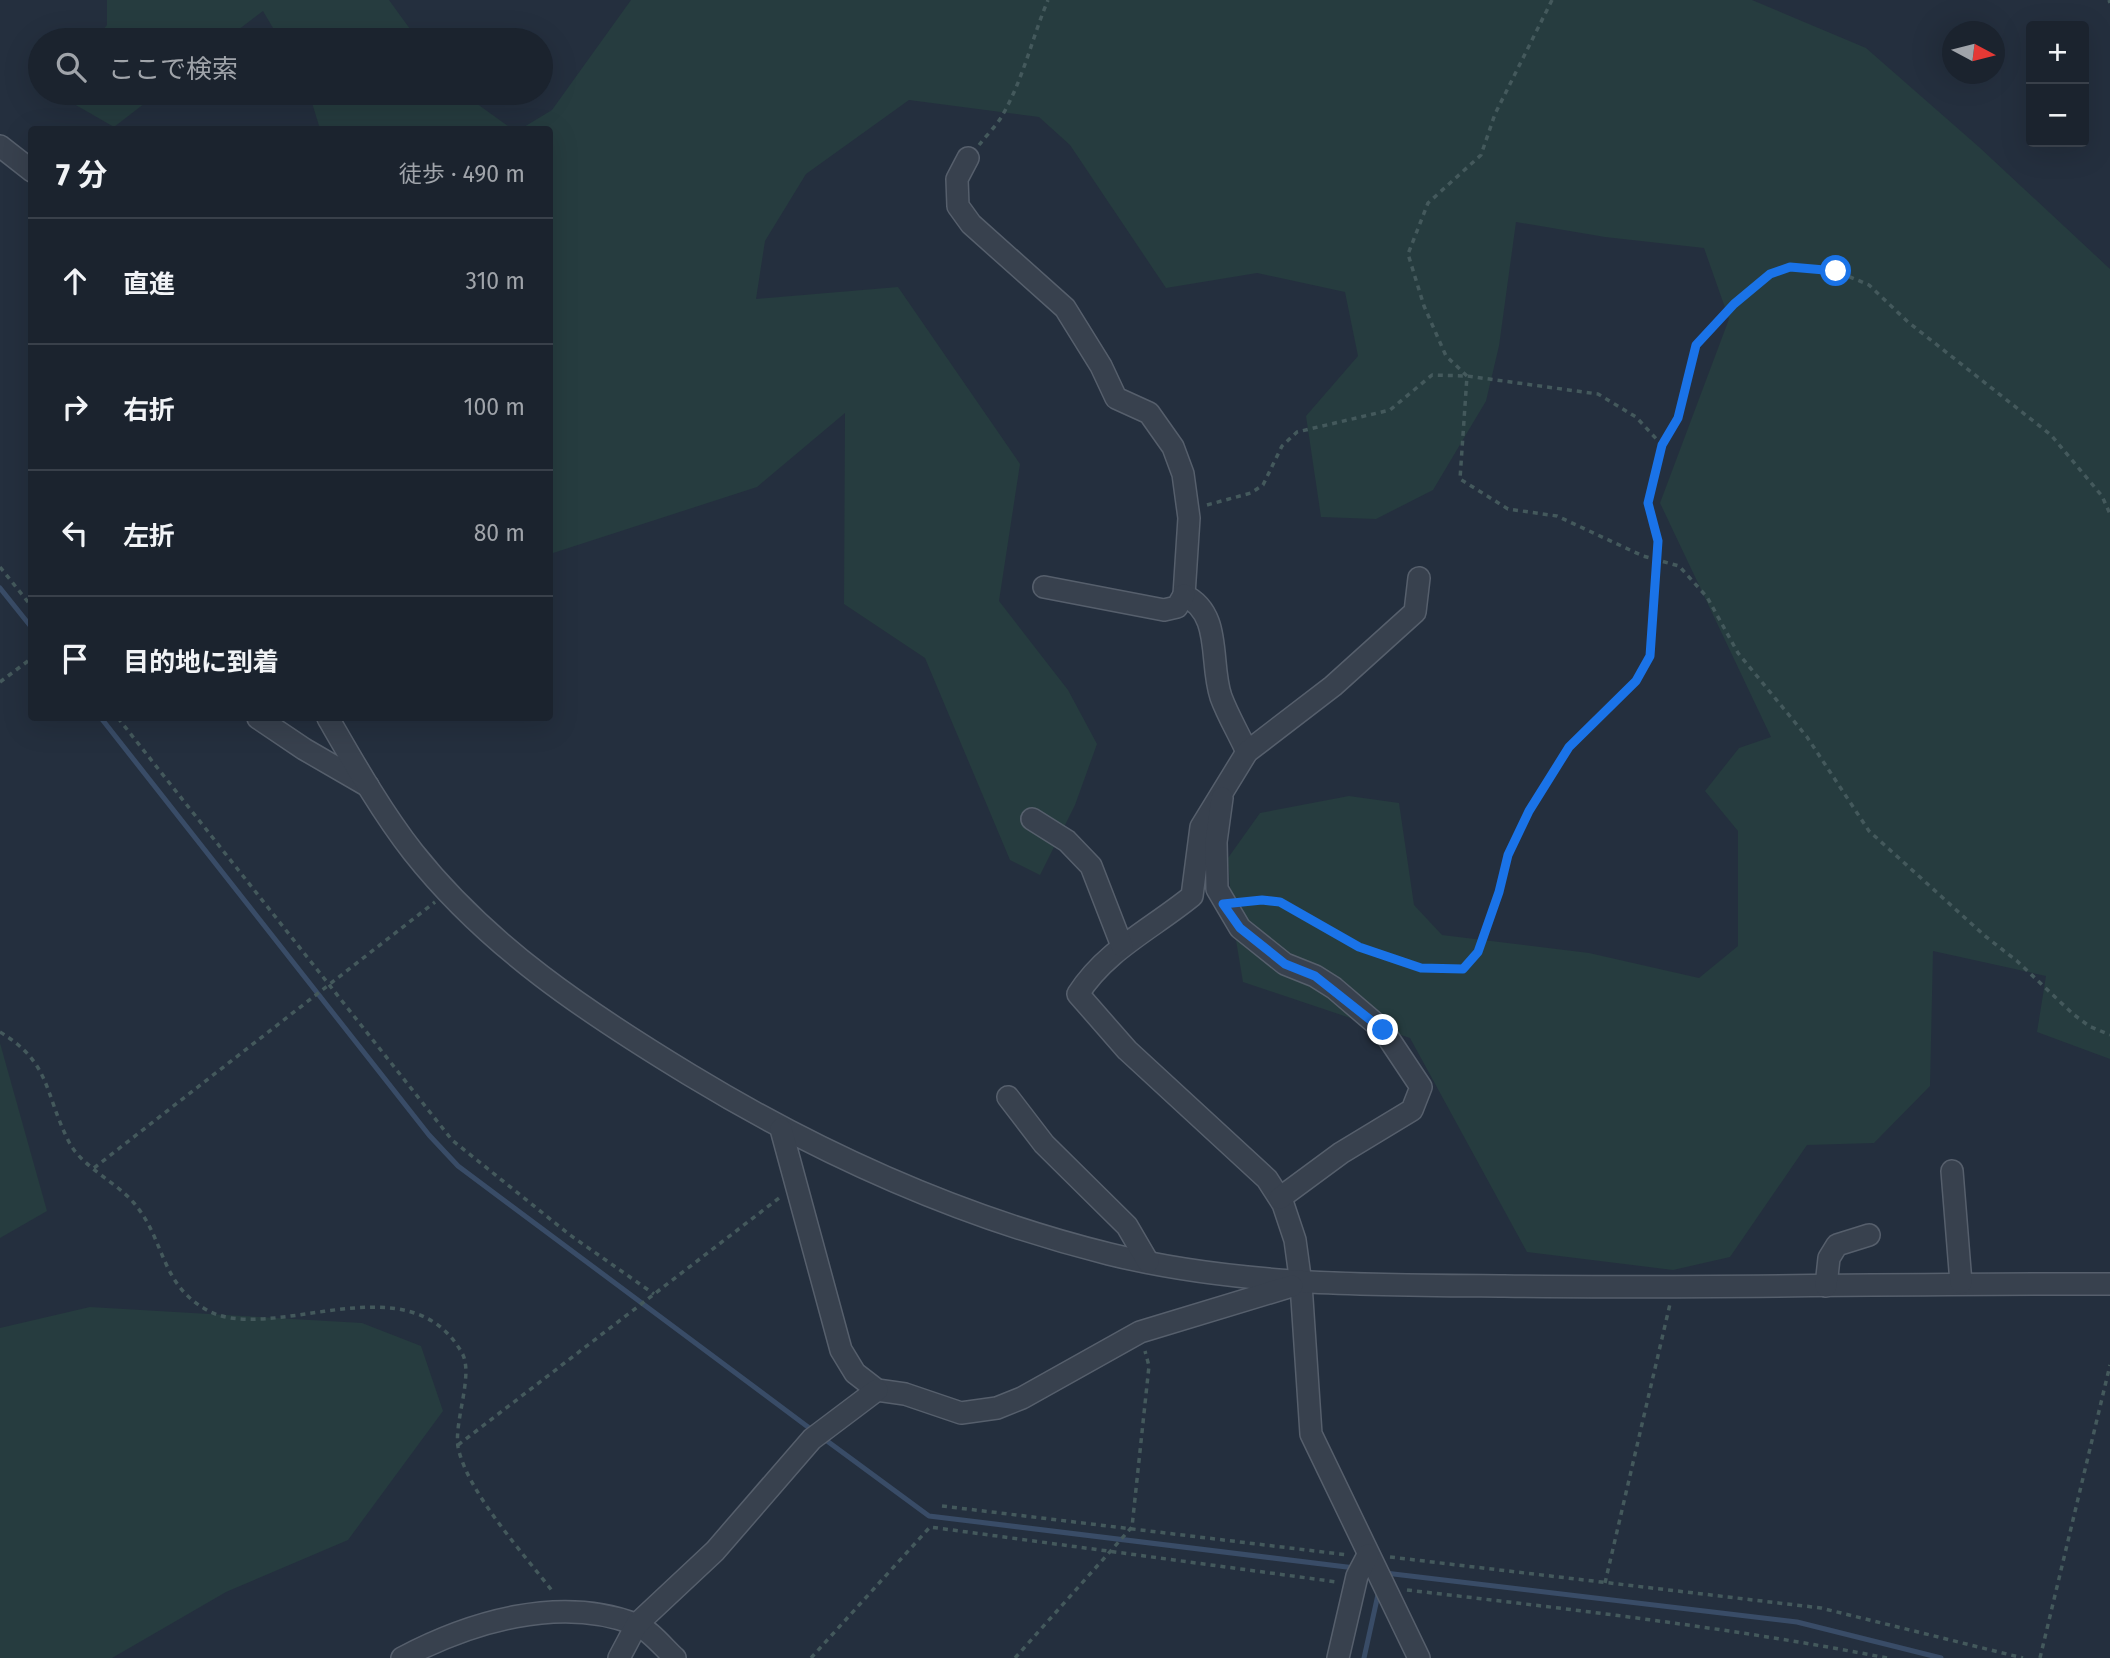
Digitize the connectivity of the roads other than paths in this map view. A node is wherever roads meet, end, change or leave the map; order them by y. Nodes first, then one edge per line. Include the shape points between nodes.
1 (0, 146) edge
2 (968, 158) road end
3 (28, 168) edge
4 (1419, 578) dead end
5 (1044, 587) dead end
6 (1184, 596) junction
7 (262, 721) edge
8 (330, 721) edge
9 (1247, 752) junction
10 (370, 787) junction
11 (1223, 792) junction
12 (1032, 819) dead end
13 (1122, 946) junction
14 (1008, 1097) dead end
15 (781, 1129) junction
16 (1952, 1171) dead end
17 (1280, 1198) junction
18 (1870, 1235) dead end
19 (1149, 1262) junction
20 (1961, 1283) junction
21 (1301, 1284) junction
22 (2110, 1284) edge
23 (1826, 1286) junction
24 (877, 1390) junction
25 (1368, 1555) junction
26 (636, 1624) junction
27 (402, 1658) edge
28 (619, 1658) edge
29 (676, 1658) edge
30 (1338, 1658) edge
31 (1419, 1658) edge

1 - 3 street
2 - 6 street via 957,179 958,206 971,224 1065,307 1116,398 1149,413 1173,447 1188,510
4 - 9 street via 1415,612 1333,686
5 - 6 street via 1164,610 1177,607
6 - 9 street via 1196,601 1211,624 1221,696
7 - 10 street
8 - 10 street
9 - 11 street
10 - 15 street via 413,851 496,939 610,1027
11 - 13 street via 1201,827 1192,896
11 - 17 street via 1216,842 1217,889 1223,904 1240,928 1285,964 1315,976 1383,1030 1421,1087 1412,1110 1341,1153
12 - 13 street via 1067,841 1091,866
13 - 17 street via 1078,995 1127,1050 1267,1179
14 - 19 street via 1044,1144 1126,1226
15 - 19 street via 935,1198 1109,1254
15 - 24 street via 841,1350 855,1373
16 - 20 street
17 - 21 street via 1295,1240
18 - 23 street via 1838,1245 1829,1258
19 - 21 street
20 - 22 street
20 - 23 street
21 - 23 street
21 - 24 street via 1140,1332 997,1408 961,1413 905,1394
21 - 25 street via 1311,1434
24 - 26 street via 812,1439 715,1551
25 - 30 street via 1355,1584
25 - 31 street
26 - 27 street via 585,1614 520,1614 433,1642
26 - 28 street
26 - 29 street

